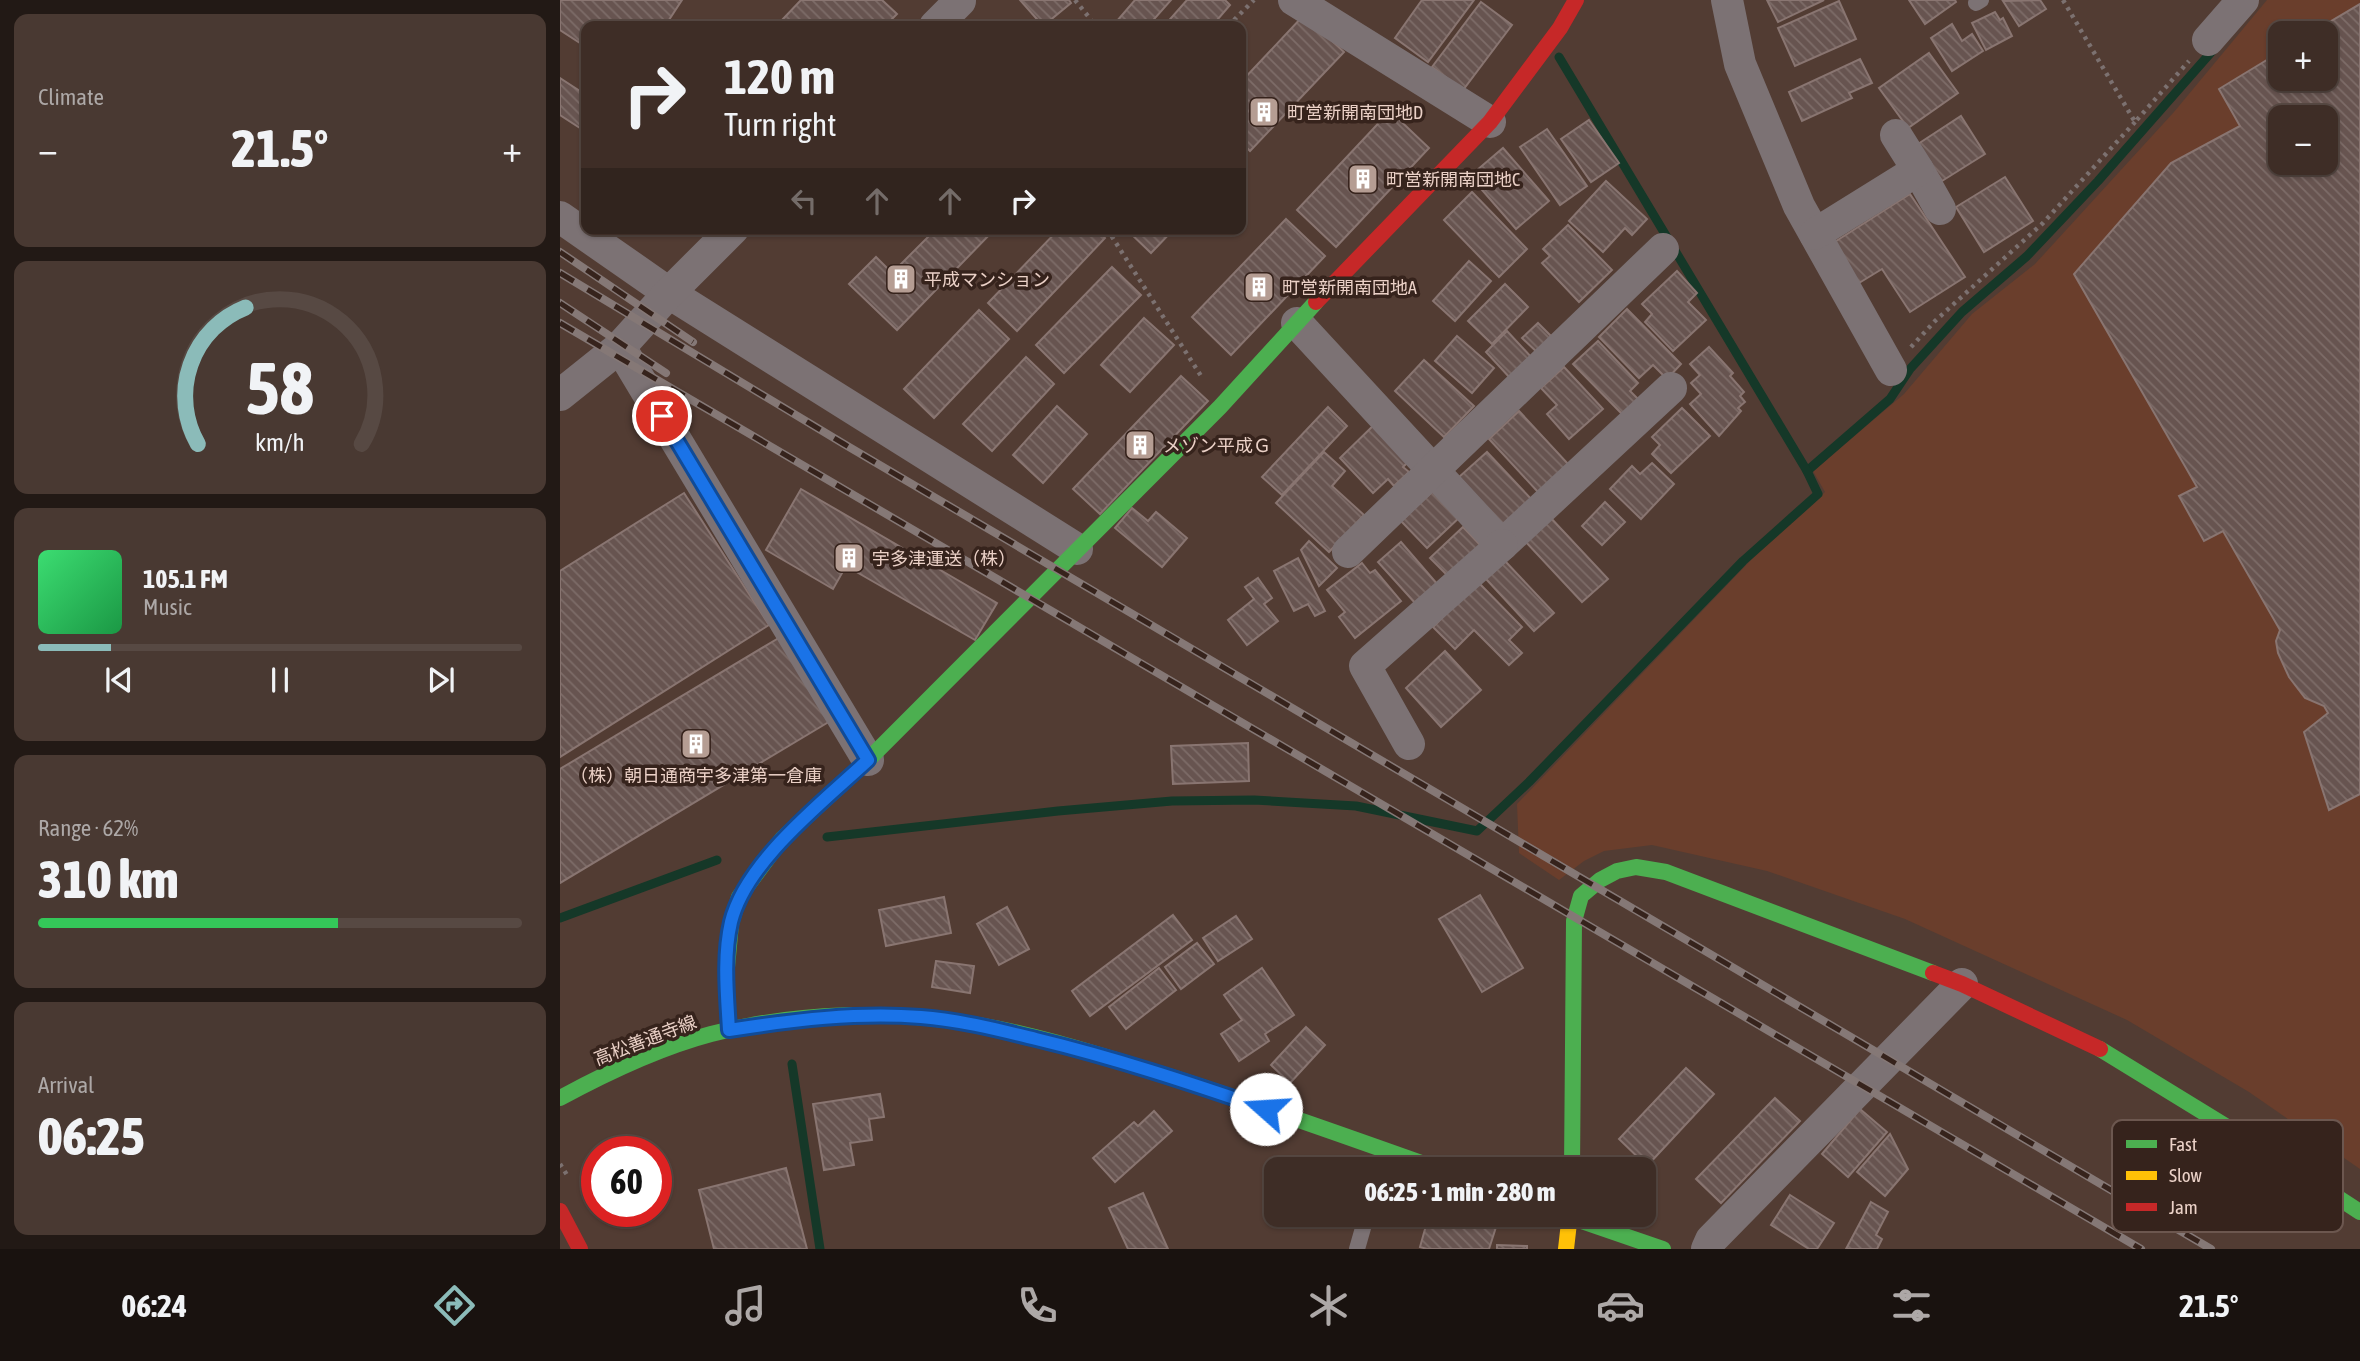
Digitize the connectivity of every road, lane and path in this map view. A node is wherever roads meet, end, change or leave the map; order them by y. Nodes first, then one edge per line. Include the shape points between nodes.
1 (1075, 0) edge
2 (1254, 0) edge
3 (1294, 0) edge
4 (1576, 0) edge
5 (1727, 0) edge
6 (2063, 0) edge
7 (2243, 0) edge
8 (960, 1) edge
9 (940, 21) edge
10 (1093, 21) edge
11 (1233, 21) edge
12 (2208, 40) joint
13 (1490, 122) junction
14 (2135, 122) junction
15 (1896, 135) dead end
16 (1917, 170) junction
17 (1940, 209) dead end
18 (560, 217) edge
19 (581, 232) edge
20 (1815, 234) junction
21 (586, 235) edge
22 (727, 235) edge
23 (1111, 235) edge
24 (1663, 249) dead end
25 (669, 293) junction
26 (1297, 323) junction
27 (620, 347) junction
28 (1891, 370) joint
29 (1671, 388) dead end
30 (560, 395) edge
31 (1220, 407) junction
32 (1433, 471) junction
33 (1502, 545) junction
34 (1077, 549) junction
35 (1348, 552) dead end
36 (1409, 744) dead end
37 (868, 760) junction
38 (1962, 984) junction
39 (729, 1030) junction
40 (560, 1098) edge
41 (2216, 1120) edge
42 (1387, 1150) junction
43 (1385, 1157) edge
44 (1406, 1157) edge
45 (1572, 1157) edge
46 (2343, 1201) edge
47 (560, 1211) edge
48 (2360, 1212) edge
49 (1363, 1227) edge
50 (1567, 1227) edge
51 (1601, 1227) edge
52 (580, 1249) edge
53 (1357, 1249) edge
54 (1566, 1249) edge
55 (1663, 1249) edge
56 (1707, 1249) edge

1 - 10 path
2 - 11 path
3 - 13 street
4 - 13 street
5 - 20 street via 1740,64
6 - 14 path
7 - 12 street
8 - 9 street
12 - 14 path
13 - 26 street
14 - 28 path via 2043,223 1935,321
15 - 16 street
16 - 17 street
16 - 20 street
18 - 19 street
20 - 28 street
21 - 25 street
22 - 25 street
23 - 31 path
24 - 32 street
25 - 27 street
25 - 34 street
26 - 31 street
26 - 32 street
27 - 30 street
27 - 37 street
29 - 33 street
31 - 34 street
32 - 33 street
32 - 35 street
33 - 36 street via 1365,666
34 - 37 street
37 - 39 street via 782,839 739,897 728,945
38 - 41 street via 2100,1049
38 - 45 street via 1665,872 1636,867 1617,871 1581,896 1574,921
38 - 56 street
39 - 40 street, 高松善通寺線 via 610,1071
39 - 42 street, 高松善通寺線 via 849,1016 921,1017 990,1027 1194,1084
42 - 43 lane
42 - 44 street, 高松善通寺線
46 - 48 street
47 - 52 street
49 - 53 lane
50 - 54 street
51 - 55 street

